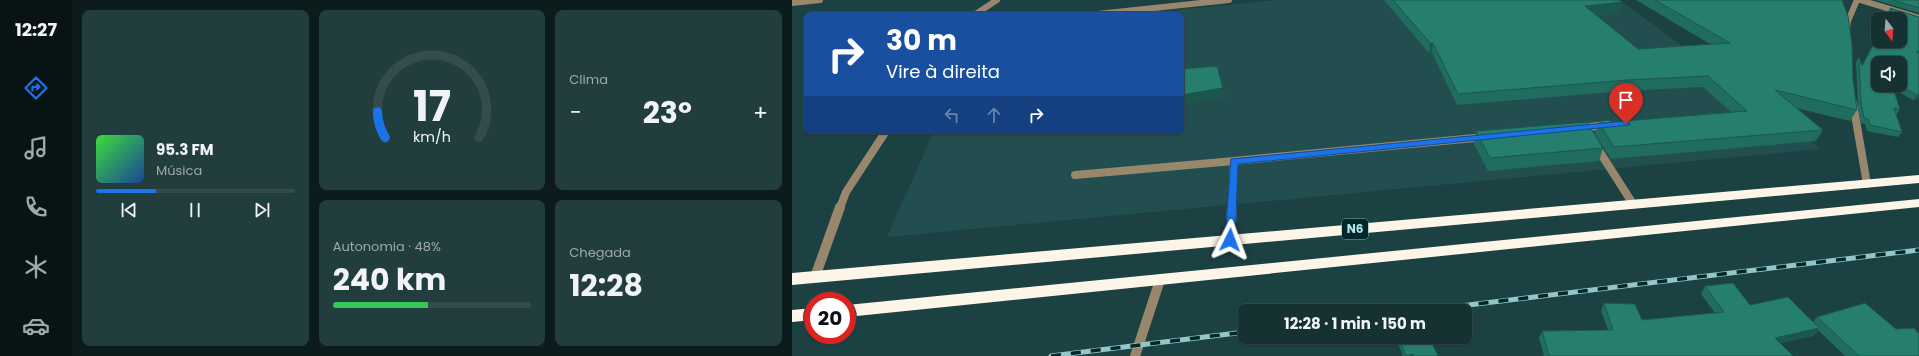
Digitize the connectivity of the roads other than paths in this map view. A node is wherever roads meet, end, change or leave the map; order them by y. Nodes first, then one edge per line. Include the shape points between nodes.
1 (820, 0) edge
2 (997, 0) edge
3 (1229, 0) edge
4 (1857, 0) edge
5 (1860, 0) edge
6 (792, 3) edge
7 (979, 12) edge
8 (1116, 12) edge
9 (1919, 18) edge
10 (1848, 37) edge
11 (1852, 94) edge
12 (1620, 124) edge
13 (1569, 129) edge
14 (884, 134) edge
15 (1589, 134) junction
16 (1491, 137) edge
17 (1234, 161) junction
18 (1075, 175) dead end
19 (1919, 179) edge
20 (1867, 184) junction
21 (1919, 203) edge
22 (1633, 204) junction
23 (1230, 240) junction
24 (815, 277) junction
25 (792, 279) edge
26 (1160, 280) junction
27 (856, 310) edge
28 (804, 315) edge
29 (792, 316) edge
30 (1135, 356) edge

1 - 6 street
2 - 7 street
3 - 8 street
4 - 10 street via 1848,21
5 - 9 street
11 - 20 street
12 - 15 street
13 - 15 street
14 - 24 street via 846,192
15 - 22 street
16 - 17 street
17 - 18 street
17 - 23 street
19 - 20 highway, N6
20 - 22 highway, N6
21 - 26 highway
22 - 23 highway, N6
23 - 24 highway, N6
24 - 25 highway, N6
26 - 27 highway
26 - 30 street
28 - 29 highway

